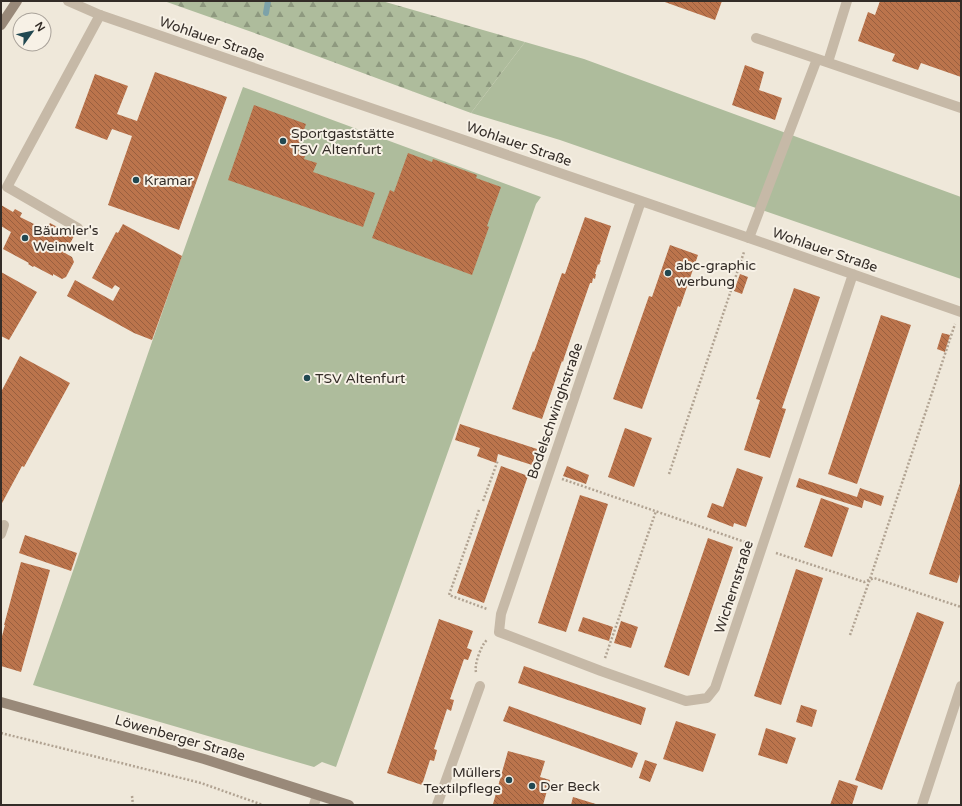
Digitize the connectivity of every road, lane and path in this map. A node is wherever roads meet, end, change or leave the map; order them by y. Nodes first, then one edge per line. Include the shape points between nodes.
1 (17, 1) edge
2 (68, 1) edge
3 (848, 1) edge
4 (100, 15) junction
5 (1, 25) edge
6 (756, 38) dead end
7 (817, 59) junction
8 (828, 62) junction
9 (961, 108) edge
10 (640, 201) junction
11 (78, 228) dead end
12 (749, 238) junction
13 (853, 274) junction
14 (960, 312) edge
15 (498, 460) dead end
16 (669, 474) dead end
17 (548, 475) junction
18 (483, 500) dead end
19 (479, 510) dead end
20 (656, 511) junction
21 (761, 548) junction
22 (870, 579) junction
23 (961, 607) edge
24 (501, 614) junction
25 (499, 632) junction
26 (850, 634) dead end
27 (601, 671) junction
28 (480, 686) joint
29 (961, 686) edge
30 (1, 702) edge
31 (1, 733) edge
32 (132, 796) dead end
33 (316, 800) edge
34 (133, 805) edge
35 (263, 805) edge
36 (350, 805) edge
37 (437, 805) edge
38 (922, 805) edge

1 - 5 street
2 - 4 street, Wohlauer Straße
3 - 8 street
4 - 10 street, Wohlauer Straße
4 - 11 street via 7,186
6 - 7 street
7 - 8 street
7 - 12 street
8 - 9 street
10 - 12 street, Wohlauer Straße
10 - 17 street, Bodelschwinghstraße
12 - 13 street, Wohlauer Straße
12 - 16 path
13 - 14 street, Wohlauer Straße
13 - 21 street, Wichernstraße
14 - 22 path
15 - 18 path
17 - 20 path
17 - 24 street, Bodelschwinghstraße
19 - 24 path via 449,595
20 - 21 path
20 - 27 path
21 - 22 path via 864,582
21 - 27 street, Wichernstraße via 715,688 707,698 686,701
22 - 23 path via 874,578
22 - 26 path
24 - 25 street, Bodelschwinghstraße
25 - 27 street, Wichernstraße
25 - 28 path via 483,643 475,668
28 - 37 street
29 - 38 street
30 - 33 street, Löwenberger Straße via 204,759
31 - 35 path via 201,783
32 - 34 path
33 - 36 street, Löwenberger Straße

